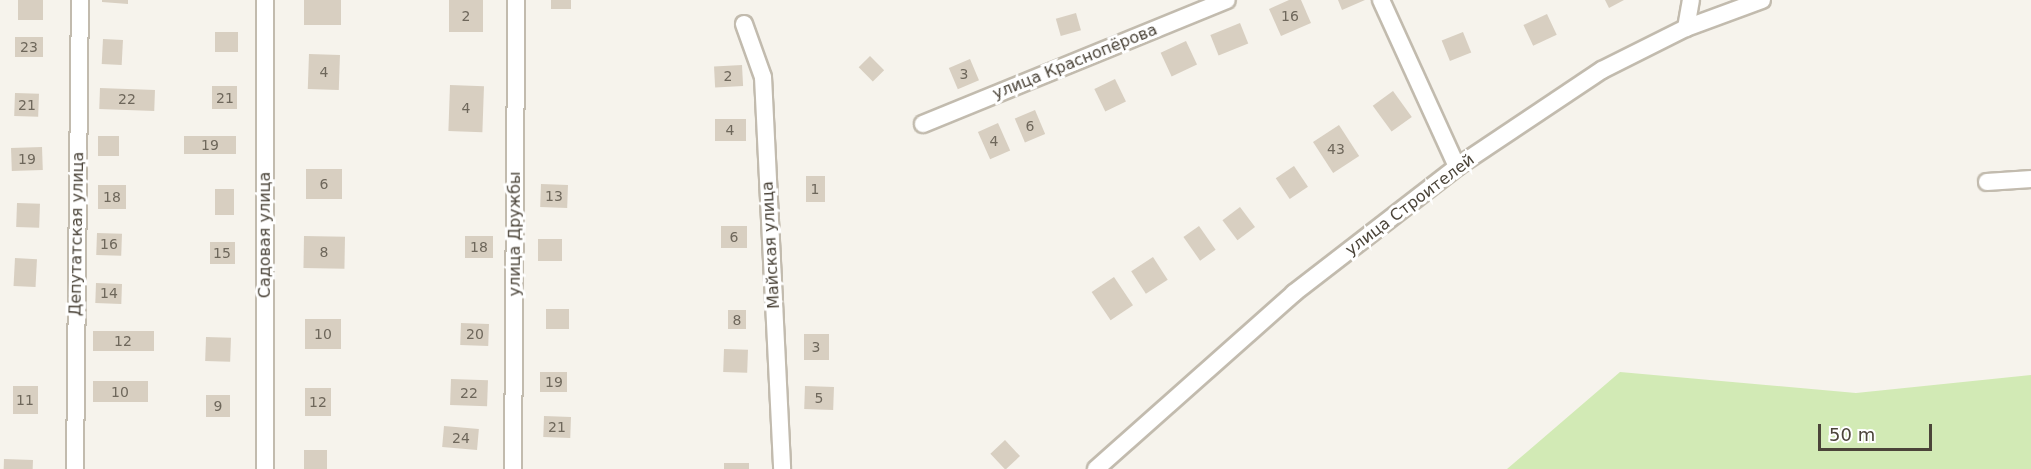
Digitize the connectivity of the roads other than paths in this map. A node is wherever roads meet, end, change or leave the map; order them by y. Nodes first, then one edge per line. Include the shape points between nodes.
1 (80, 0) edge
2 (265, 0) edge
3 (516, 0) edge
4 (1227, 0) edge
5 (1381, 0) edge
6 (1691, 0) edge
7 (1762, 0) edge
8 (744, 24) dead end
9 (1686, 28) junction
10 (923, 124) dead end
11 (1457, 167) junction
12 (2031, 179) edge
13 (1986, 182) dead end
14 (75, 469) edge
15 (265, 469) edge
16 (513, 469) edge
17 (782, 469) edge
18 (1096, 469) edge

1 - 14 street, Депутатская улица
2 - 15 street, Садовая улица
3 - 16 street, улица Дружбы
4 - 10 street, улица Краснопёрова
5 - 11 street
6 - 9 street
7 - 9 street, улица Строителей
8 - 17 street, Майская улица via 763,77
9 - 11 street, улица Строителей via 1602,70
11 - 18 street, улица Строителей via 1294,293
12 - 13 street

